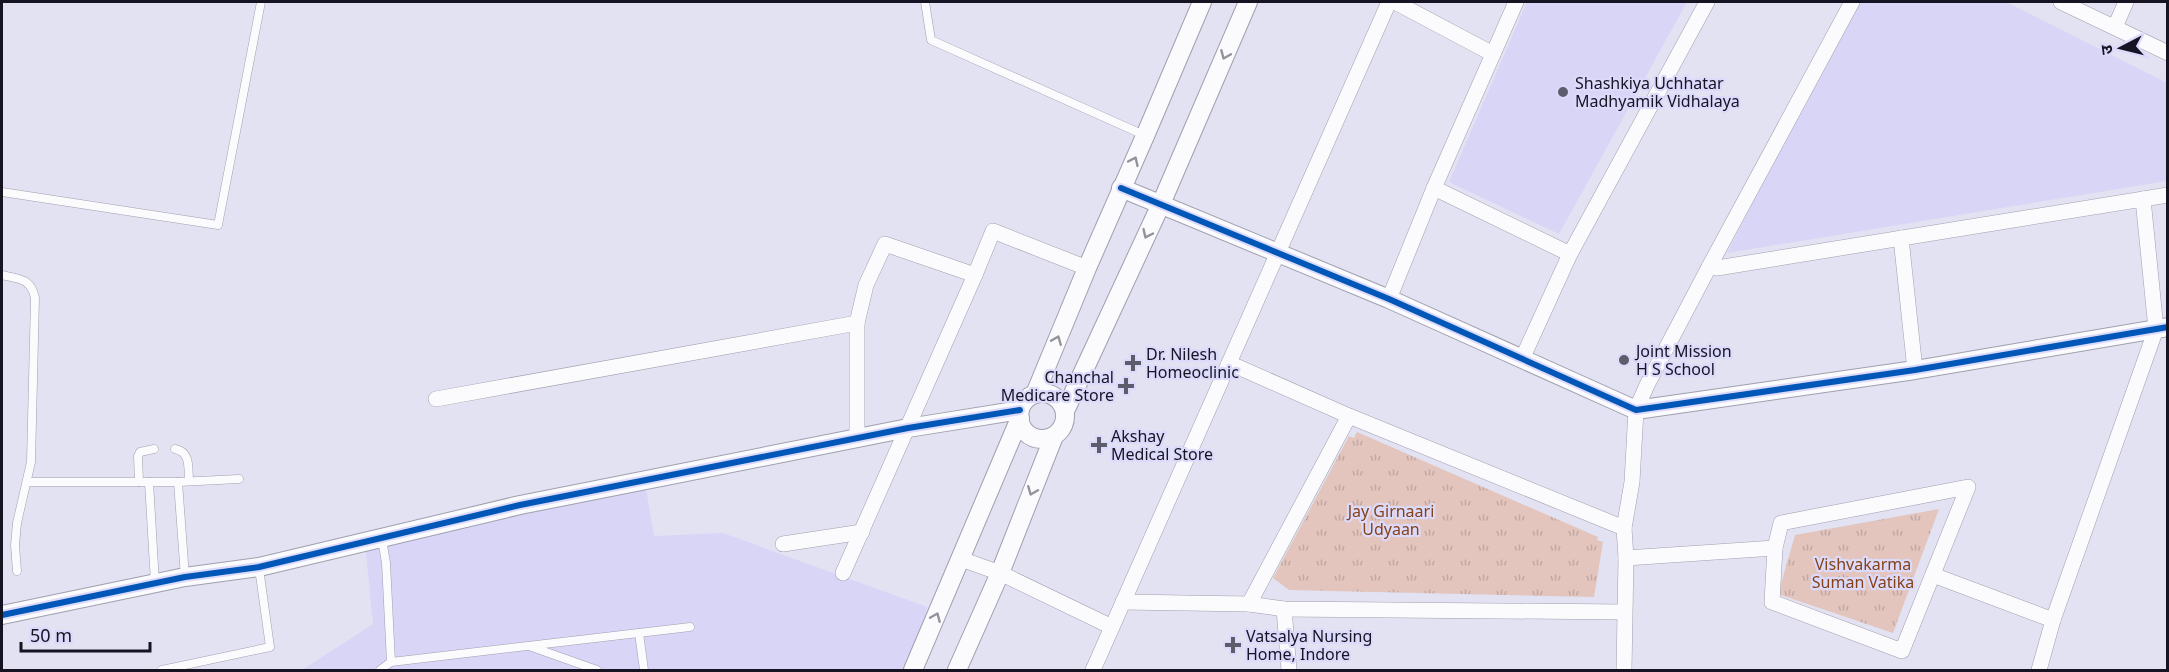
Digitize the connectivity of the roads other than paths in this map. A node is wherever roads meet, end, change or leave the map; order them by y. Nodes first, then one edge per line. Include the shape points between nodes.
1 (261, 2) edge
2 (925, 2) edge
3 (1202, 2) edge
4 (1248, 2) edge
5 (1389, 2) edge
6 (1395, 2) edge
7 (1516, 2) edge
8 (1707, 2) edge
9 (1852, 2) edge
10 (2061, 2) edge
11 (2126, 2) edge
12 (2115, 27) junction
13 (2168, 53) edge
14 (1493, 54) junction
15 (1145, 136) junction
16 (1121, 188) junction
17 (1434, 188) junction
18 (2, 192) edge
19 (2168, 195) edge
20 (2143, 199) junction
21 (1161, 204) junction
22 (1901, 238) junction
23 (1278, 254) junction
24 (1570, 254) junction
25 (1708, 267) junction
26 (1086, 268) junction
27 (2, 275) edge
28 (975, 275) junction
29 (1389, 299) junction
30 (857, 323) junction
31 (2162, 328) edge
32 (1522, 357) junction
33 (1229, 363) junction
34 (1915, 370) junction
35 (1035, 394) junction
36 (436, 399) dead end
37 (1636, 410) junction
38 (1065, 411) junction
39 (1020, 414) junction
40 (1349, 416) junction
41 (908, 428) junction
42 (1054, 436) junction
43 (857, 438) junction
44 (175, 448) dead end
45 (154, 449) dead end
46 (239, 479) dead end
47 (189, 481) junction
48 (27, 482) junction
49 (139, 482) junction
50 (149, 482) junction
51 (178, 482) junction
52 (1624, 528) junction
53 (862, 532) junction
54 (382, 539) junction
55 (783, 544) dead end
56 (1775, 548) junction
57 (1626, 558) junction
58 (961, 559) junction
59 (259, 567) junction
60 (17, 571) dead end
61 (843, 573) dead end
62 (1000, 573) junction
63 (1933, 575) junction
64 (185, 577) junction
65 (155, 583) junction
66 (1123, 602) junction
67 (1249, 604) junction
68 (1284, 609) junction
69 (1624, 612) junction
70 (2, 615) edge
71 (2052, 620) junction
72 (690, 627) dead end
73 (1112, 627) junction
74 (639, 633) junction
75 (528, 645) junction
76 (391, 662) junction
77 (162, 670) edge
78 (380, 670) edge
79 (597, 670) edge
80 (645, 670) edge
81 (913, 670) edge
82 (957, 670) edge
83 (1093, 670) edge
84 (1288, 670) edge
85 (1624, 670) edge
86 (2040, 670) edge

1 - 18 lane via 218,225
2 - 15 lane via 931,40
3 - 15 street
4 -> 21 street
5 - 23 street
6 - 14 street
7 - 14 street
8 - 24 street
9 - 25 street
10 - 12 street
11 - 12 street
12 - 13 street
14 - 17 street
16 -> 15 street
16 - 21 street
16 - 26 street
17 - 24 street
17 - 29 street
19 - 20 street
20 - 22 street
20 - 31 street
21 - 23 street
21 -> 38 street
22 - 25 street
22 - 34 street
23 - 29 street
23 - 33 street
24 - 32 street
25 - 37 street
26 - 28 street via 993,231
35 -> 26 street
27 - 48 lane via 27,282 35,298 33,420
28 - 30 street via 885,244 866,285
28 - 41 street
29 - 32 street
30 - 36 street
30 - 43 street
31 - 34 street
31 - 71 street
32 - 37 street
33 - 40 street
33 - 66 street
34 - 37 street
35 - 38 street via 1057,398
35 - 39 street
37 - 52 street via 1632,482
38 - 42 street via 1064,425
39 - 41 street
39 - 42 street via 1026,432 1032,437
39 - 58 street
40 - 52 street
40 - 67 street
41 - 43 street
41 - 53 street
42 -> 62 street
43 - 54 street via 520,505
44 - 47 lane via 187,457
45 - 49 lane via 138,456
46 - 47 lane
47 - 51 lane
48 - 49 lane
48 - 60 lane via 17,523
49 - 50 lane
50 - 51 lane
50 - 65 lane
51 - 64 lane
52 - 57 street
53 - 55 street
53 - 61 street
54 - 59 street
54 - 76 lane
56 - 57 street
56 - 63 street via 1772,602 1902,651
56 - 63 street via 1781,523 1968,487
57 - 69 street
58 - 62 street
81 -> 58 street
59 - 64 street
59 - 77 lane via 270,647
62 - 73 street
62 - 82 street
63 - 71 street
64 - 65 street
65 - 70 street
66 - 67 street
66 - 73 street
67 - 68 street
68 - 69 street
68 - 84 street
69 - 85 street
71 - 86 street
72 - 74 lane
73 - 83 street
74 - 75 lane
74 - 80 lane
75 - 76 lane
75 - 79 lane
76 - 78 lane

